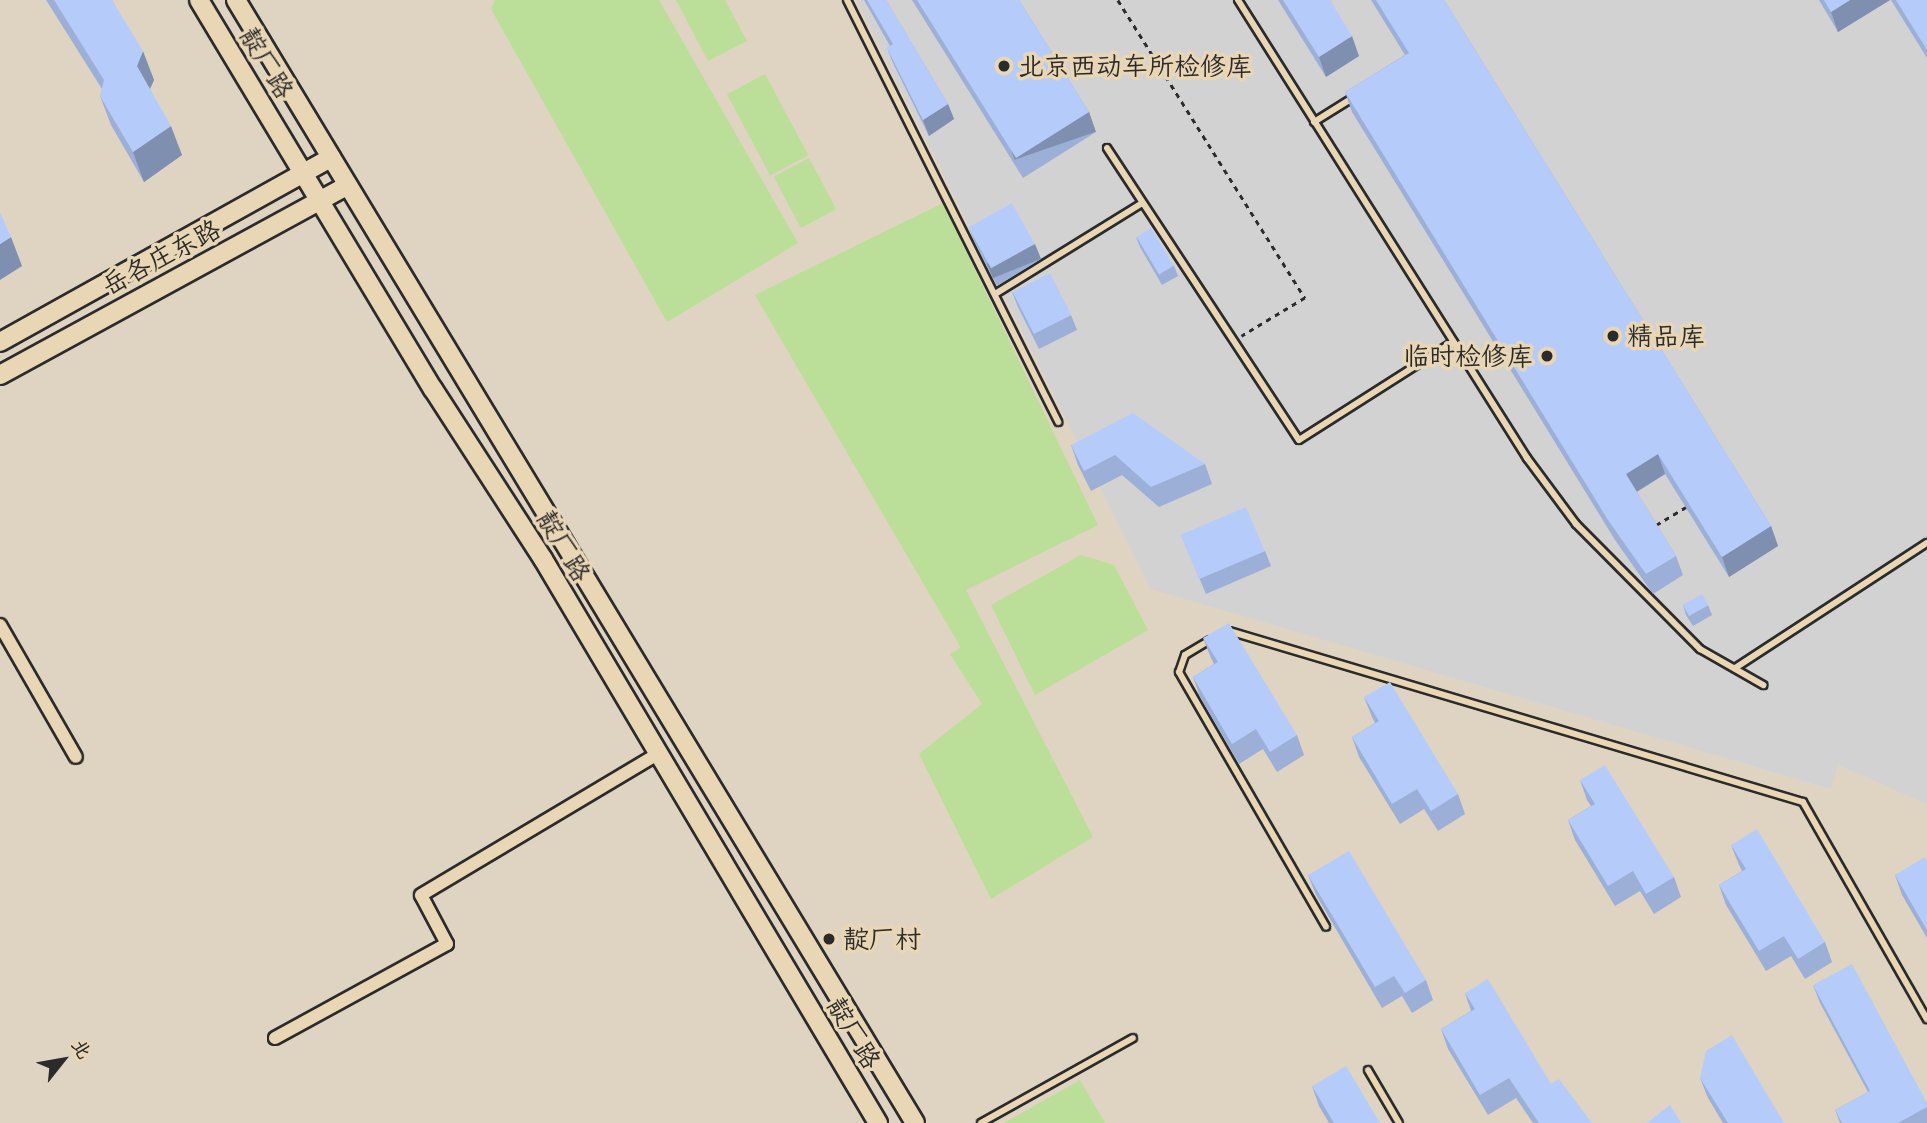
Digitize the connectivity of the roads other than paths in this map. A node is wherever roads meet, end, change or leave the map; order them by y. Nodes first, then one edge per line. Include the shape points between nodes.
1 (199, 0) edge
2 (236, 0) edge
3 (847, 0) edge
4 (1238, 0) edge
5 (1364, 91) edge
6 (1314, 122) junction
7 (1107, 148) dead end
8 (331, 158) junction
9 (303, 175) junction
10 (348, 185) junction
11 (319, 201) junction
12 (1141, 204) junction
13 (995, 294) junction
14 (0, 342) edge
15 (1452, 342) junction
16 (0, 375) edge
17 (1058, 422) dead end
18 (1927, 543) edge
19 (0, 625) edge
20 (1734, 668) junction
21 (1763, 685) dead end
22 (656, 755) junction
23 (76, 757) dead end
24 (1326, 927) edge
25 (1927, 1019) edge
26 (275, 1038) dead end
27 (1133, 1038) dead end
28 (1368, 1070) dead end
29 (878, 1123) edge
30 (915, 1123) edge
31 (981, 1123) edge
32 (1399, 1123) edge

1 - 9 main road, 靛厂路
2 - 8 main road
3 - 13 lane
4 - 6 lane
5 - 6 lane
6 - 15 lane
7 - 12 lane
8 - 9 main road, 岳各庄东路
8 - 10 main road
9 - 11 main road, 靛厂路
9 - 14 main road, 岳各庄东路
10 - 11 main road, 岳各庄东路
10 - 30 main road
11 - 16 main road, 岳各庄东路
11 - 22 main road, 靛厂路 via 543,559
12 - 13 lane
12 - 15 lane via 1299,440
13 - 17 lane
15 - 20 lane via 1576,524 1692,641
18 - 20 lane
19 - 23 street
20 - 21 lane
22 - 26 street via 421,895 447,944
22 - 29 main road, 靛厂路
24 - 25 lane via 1179,673 1185,655 1226,630 1803,802
27 - 31 lane
28 - 32 lane

